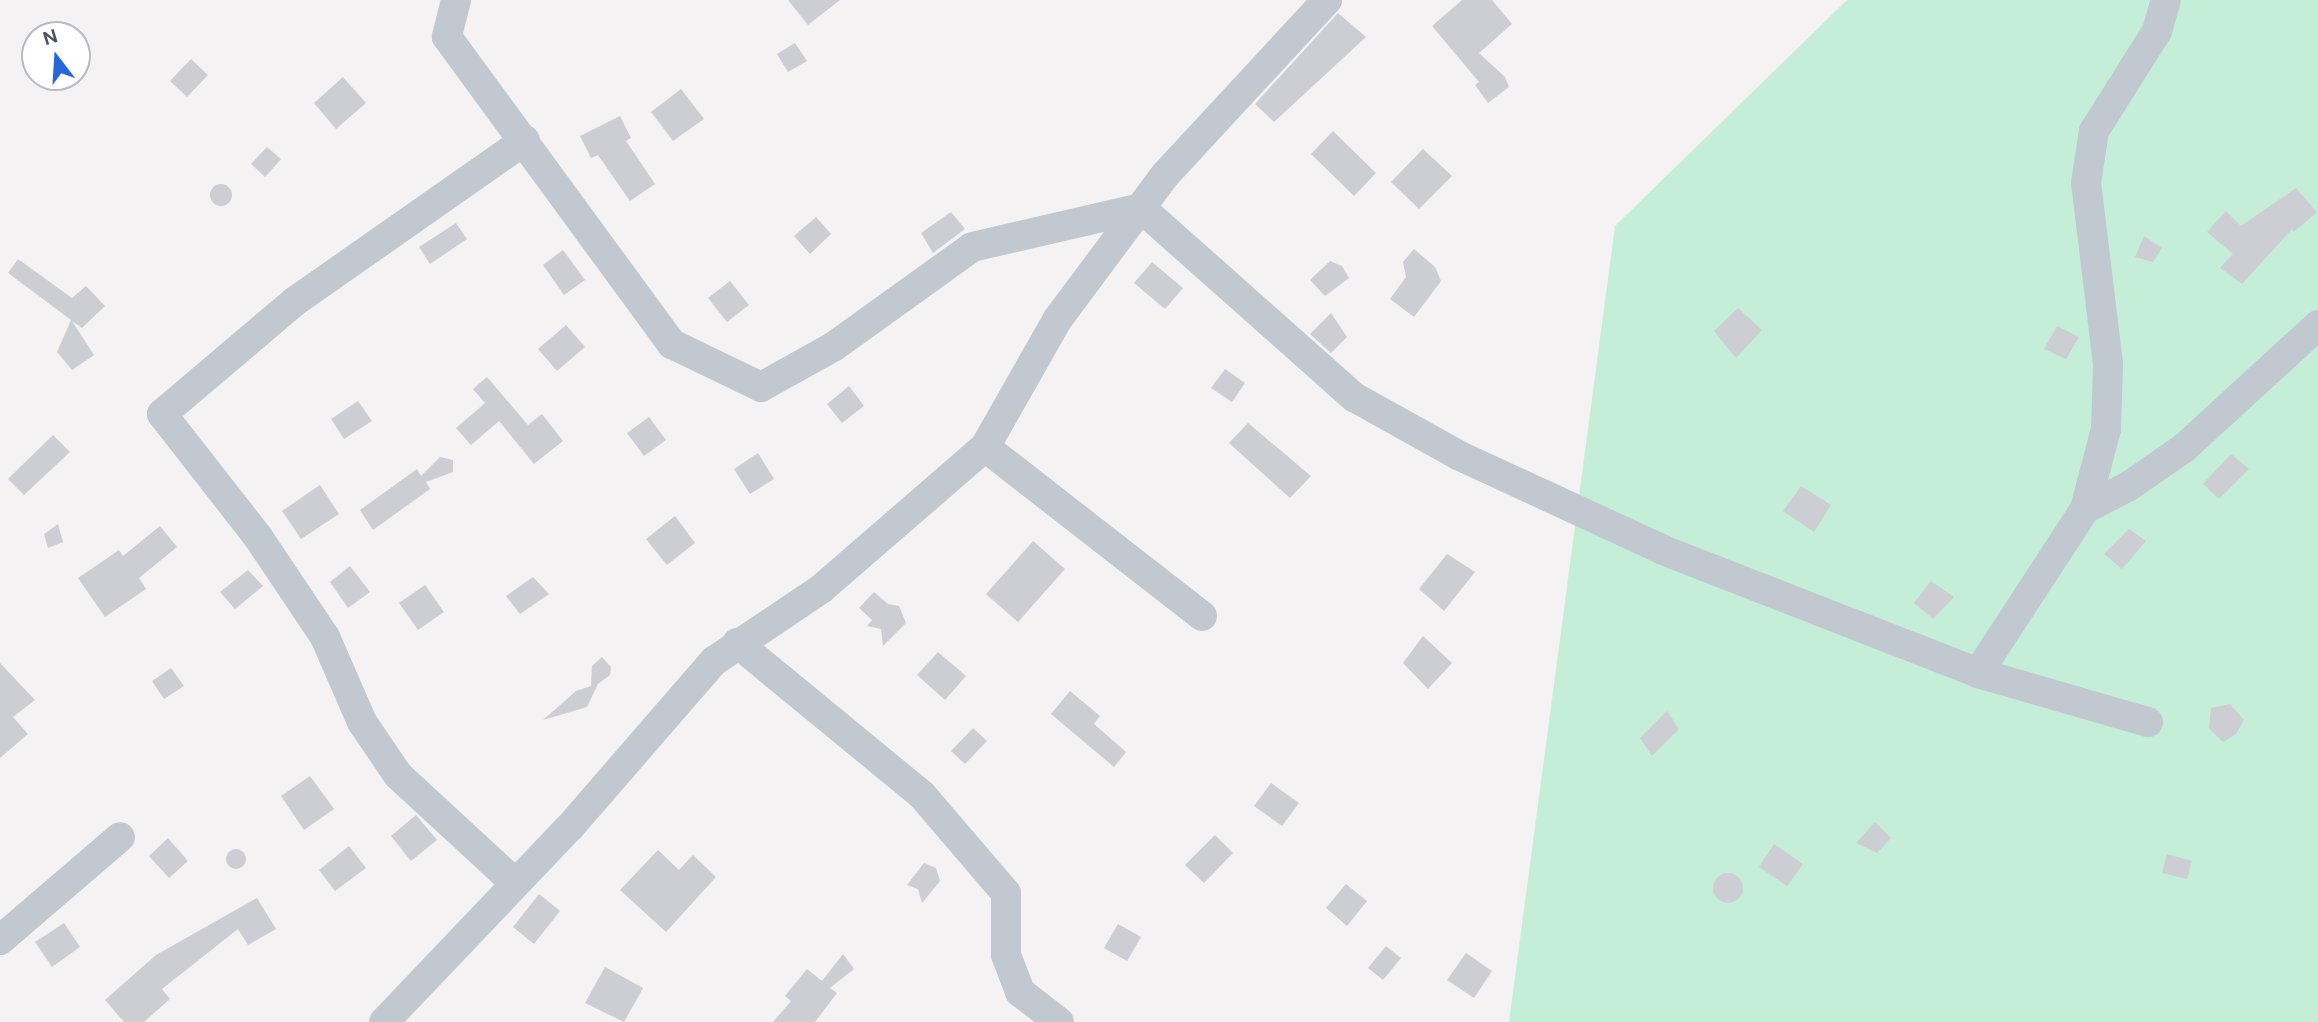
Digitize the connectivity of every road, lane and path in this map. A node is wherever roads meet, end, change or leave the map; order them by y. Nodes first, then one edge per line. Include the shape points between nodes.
1 (456, 0) edge
2 (1327, 0) edge
3 (2166, 0) edge
4 (525, 141) junction
5 (1141, 208) junction
6 (2318, 325) edge
7 (985, 447) junction
8 (2085, 509) junction
9 (1202, 616) dead end
10 (737, 643) junction
11 (1978, 673) junction
12 (2148, 722) dead end
13 (120, 837) dead end
14 (515, 883) junction
15 (0, 940) edge
16 (384, 1022) edge
17 (1059, 1022) edge

1 - 4 street via 447,37
2 - 5 street via 1166,174
3 - 8 street via 2157,32 2094,131 2086,183 2108,364 2106,429
4 - 5 street via 672,344 761,387 833,347 972,247
4 - 14 street via 294,302 162,414 258,537 325,637 362,722 398,775
5 - 7 street via 1056,320
5 - 11 street via 1354,397 1448,449 1663,550
6 - 8 street via 2184,448 2129,486
7 - 9 street
7 - 10 street via 821,589
8 - 11 street
10 - 14 street via 714,661 570,827
10 - 17 street via 922,795 1006,893 1006,955 1020,992
11 - 12 street
13 - 15 street
14 - 16 street

